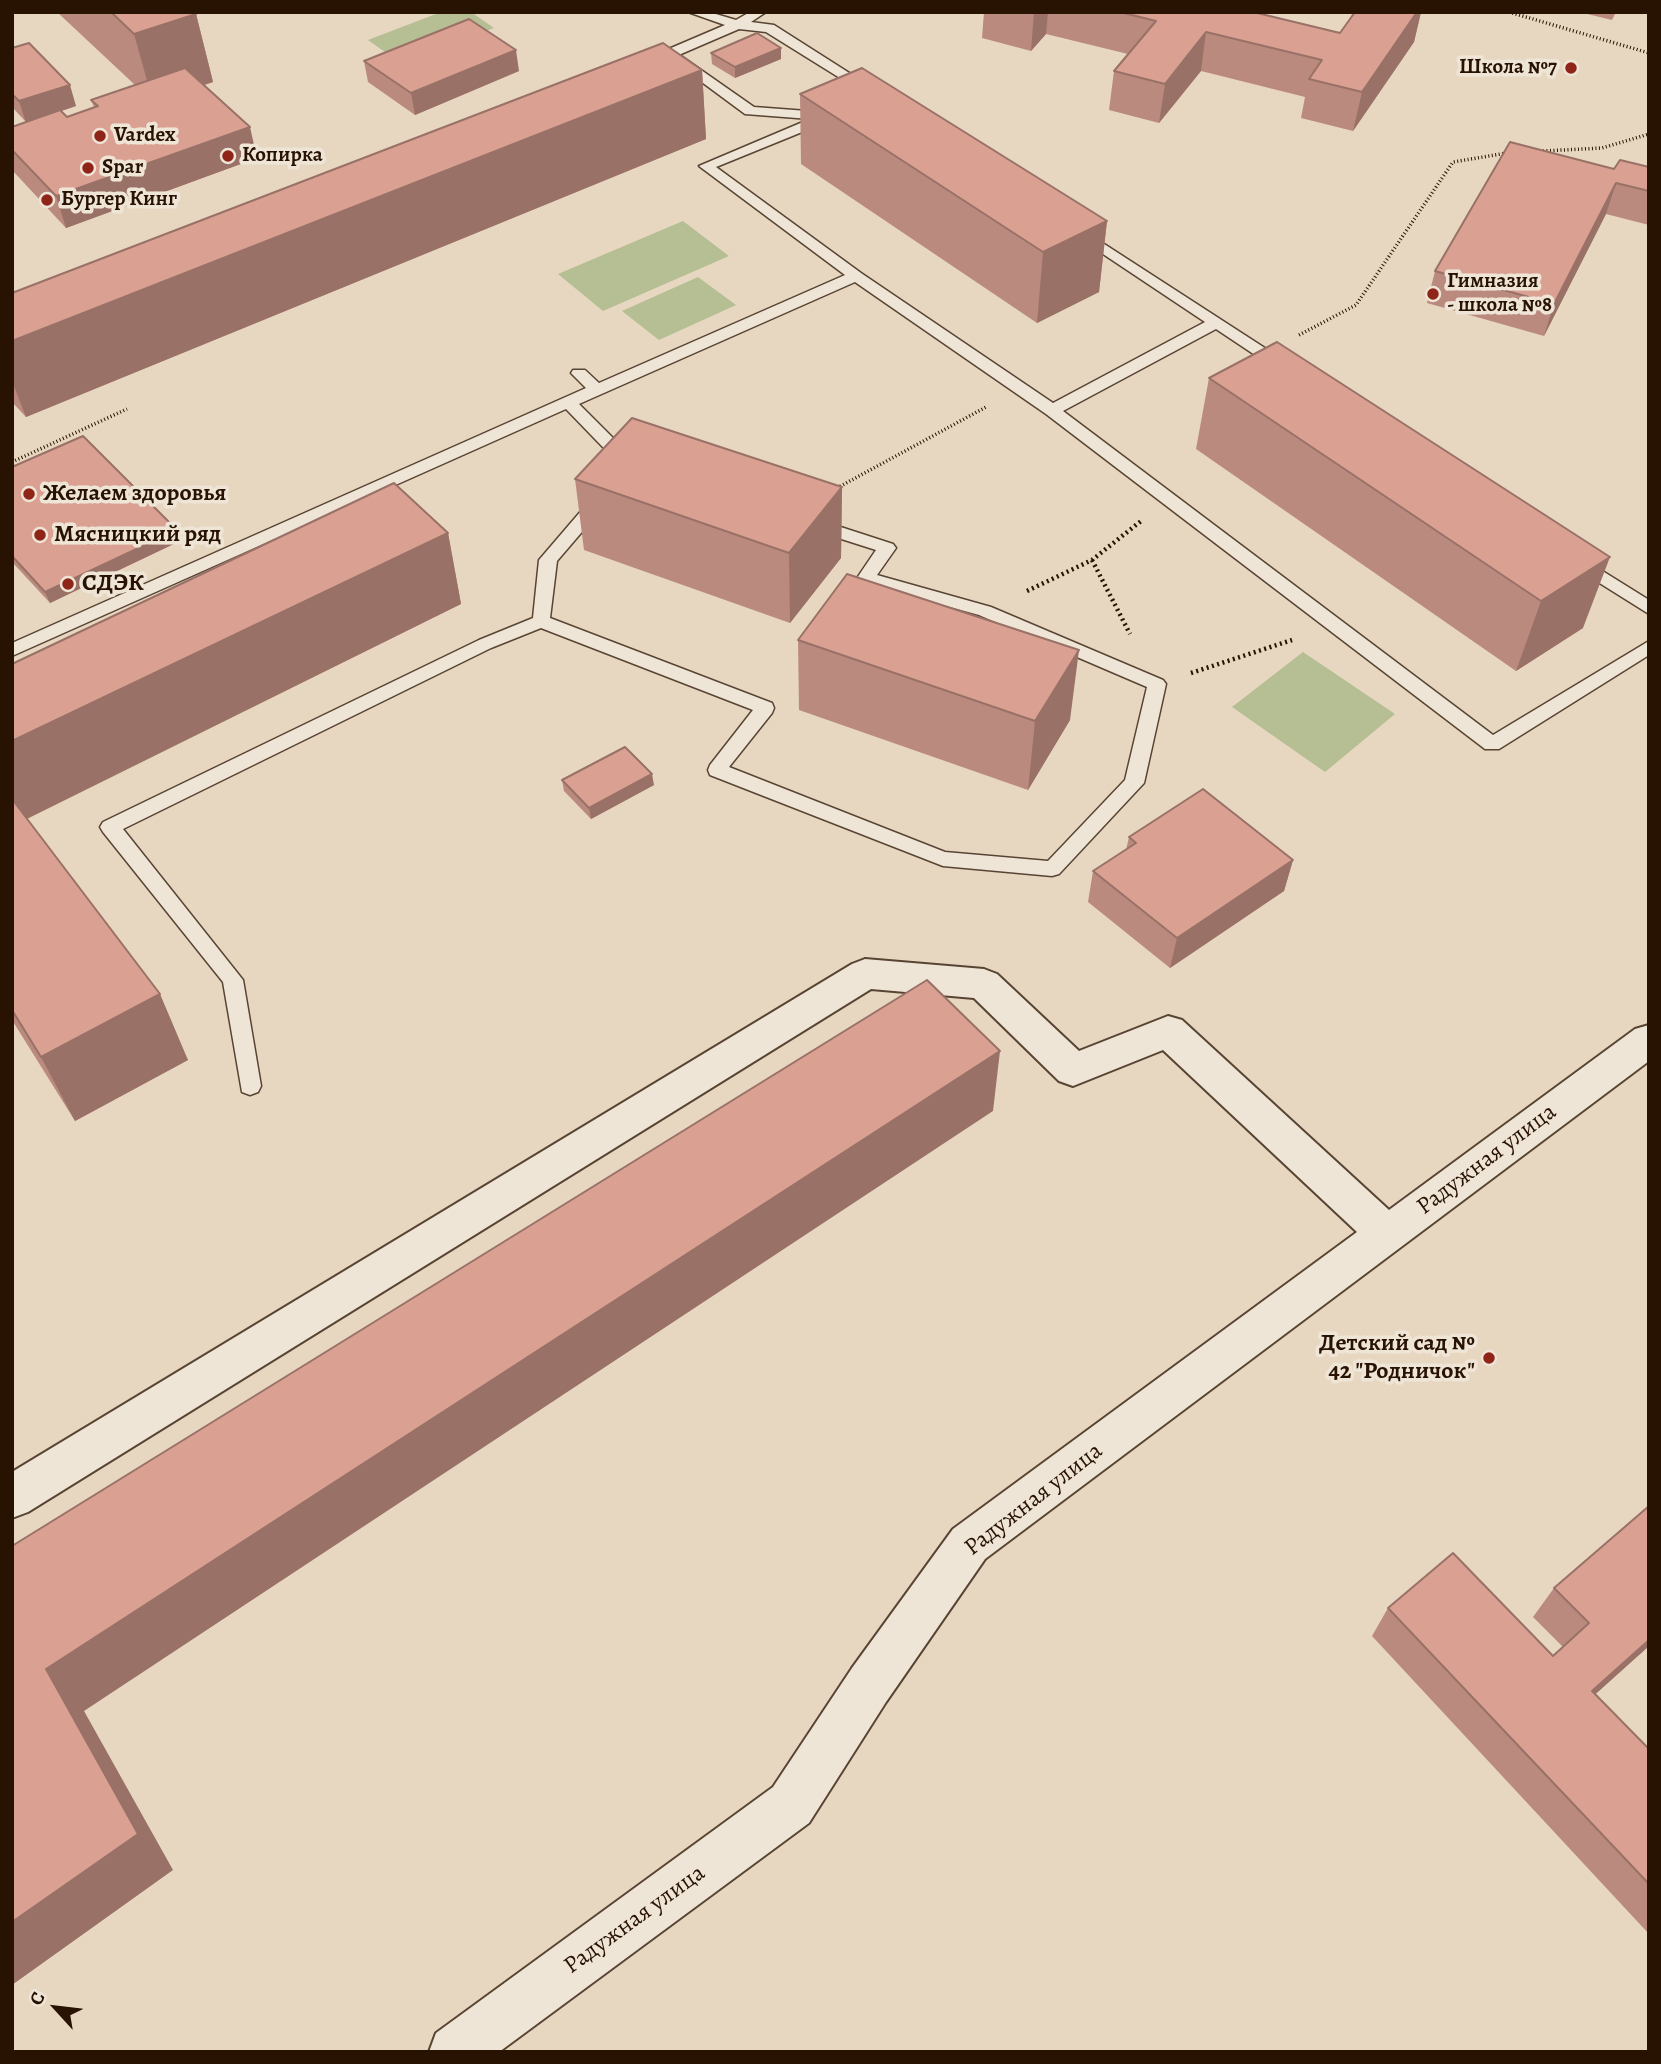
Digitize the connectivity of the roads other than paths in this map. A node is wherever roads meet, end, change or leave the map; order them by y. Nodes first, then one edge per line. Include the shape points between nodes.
1 (694, 12) edge
2 (760, 12) edge
3 (737, 25) junction
4 (671, 53) junction
5 (645, 63) edge
6 (865, 100) edge
7 (1069, 224) edge
8 (856, 276) junction
9 (1215, 323) junction
10 (579, 373) dead end
11 (1296, 375) edge
12 (596, 390) junction
13 (568, 402) junction
14 (1052, 410) junction
15 (787, 515) edge
16 (1569, 556) edge
17 (1649, 608) edge
18 (541, 621) junction
19 (1649, 647) edge
20 (12, 650) edge
21 (1649, 1040) edge
22 (250, 1086) dead end
23 (1387, 1234) junction
24 (12, 1497) edge
25 (455, 2052) edge

1 - 3 lane
2 - 3 lane
3 - 4 lane
3 - 6 lane via 769,28 877,95
4 - 5 lane
4 - 8 lane via 750,111 835,113 706,166
7 - 9 lane
8 - 12 lane
8 - 14 lane
9 - 11 lane
9 - 14 lane
10 - 12 lane
12 - 13 lane
13 - 18 lane via 626,474 548,560
13 - 20 lane
14 - 19 lane via 1492,744
15 - 18 lane via 887,548 866,578 985,611 1157,684 1134,783 1052,869 943,859 717,770 765,708
16 - 17 lane
18 - 22 lane via 110,827 233,980
21 - 23 street, Радужная улица
23 - 24 street via 1168,1031 1073,1070 984,984 865,974
23 - 25 street, Радужная улица via 970,1544 869,1685 791,1805

